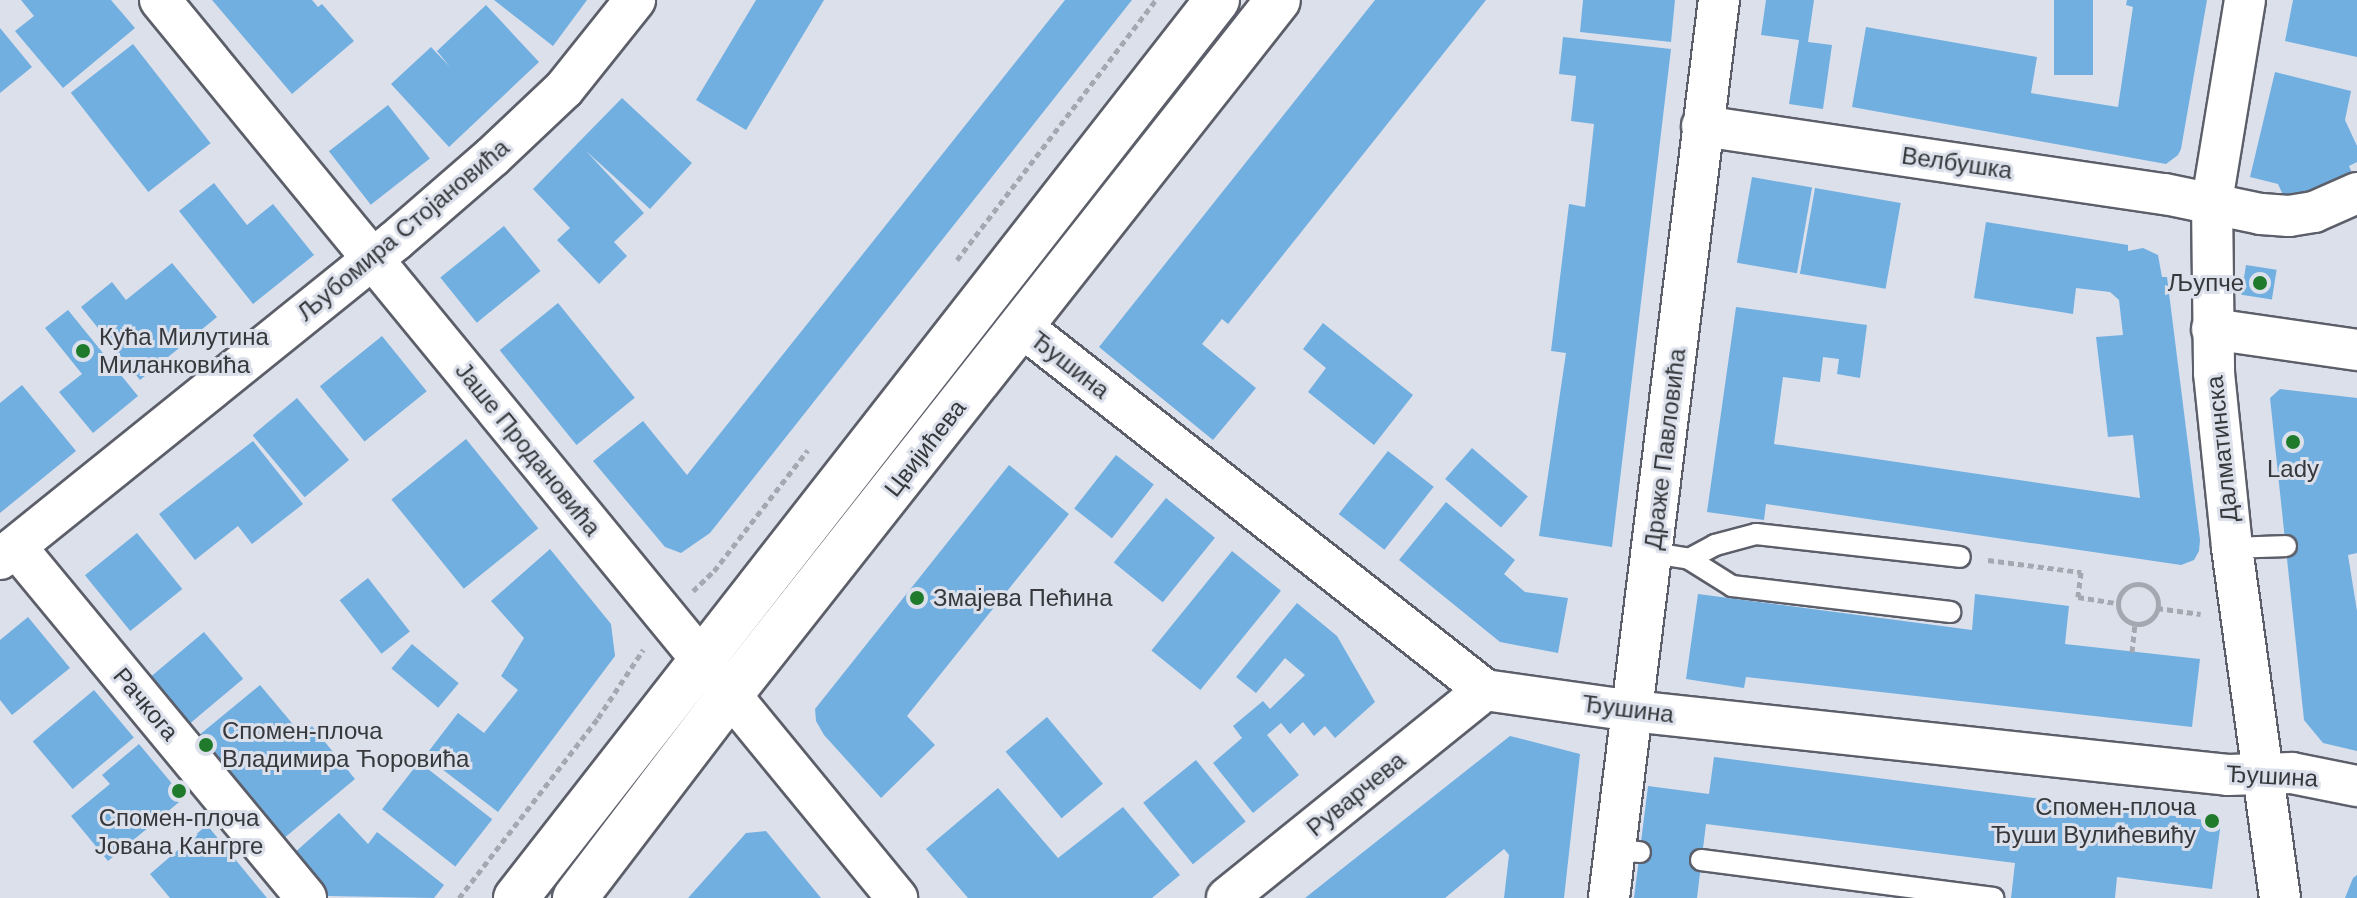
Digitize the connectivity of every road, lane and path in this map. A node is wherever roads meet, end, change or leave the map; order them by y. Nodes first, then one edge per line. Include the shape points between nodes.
1 (160, 0) edge
2 (635, 0) edge
3 (1156, 0) edge
4 (1217, 0) edge
5 (1278, 0) edge
6 (1719, 0) edge
7 (2245, 0) edge
8 (1702, 126) junction
9 (2357, 193) edge
10 (2212, 202) junction
11 (373, 258) junction
12 (948, 272) dead end
13 (1021, 326) junction
14 (2212, 329) junction
15 (2357, 350) edge
16 (811, 447) dead end
17 (2286, 546) dead end
18 (2232, 548) junction
19 (8, 553) edge
20 (1671, 556) junction
21 (1960, 557) joint
22 (2117, 603) junction
23 (2157, 608) junction
24 (1950, 612) dead end
25 (2185, 612) dead end
26 (665, 617) junction
27 (2135, 623) junction
28 (2132, 652) dead end
29 (699, 660) junction
30 (1485, 690) junction
31 (729, 696) junction
32 (1632, 711) junction
33 (2266, 777) junction
34 (2357, 786) edge
35 (1701, 860) dead end
36 (306, 898) edge
37 (459, 898) edge
38 (516, 898) edge
39 (575, 898) edge
40 (897, 898) edge
41 (1227, 898) edge
42 (1609, 898) edge
43 (1994, 898) edge
44 (2280, 898) edge

1 - 11 street, Јаше Продановића
2 - 11 street, Љубомира Стојановића via 595,54 530,124
3 - 12 path
4 - 29 main road, Цвијићева
5 - 13 main road, Цвијићева
6 - 8 street, Драже Павловића
7 - 10 street, Далматинска
8 - 10 street, Велбушка
8 - 20 street, Драже Павловића
9 - 10 street, Велбушка via 2314,212 2289,216
10 - 14 street, Далматинска
11 - 19 street, Љубомира Стојановића
11 - 26 street, Јаше Продановића
13 - 30 street, Ђушина
13 - 31 main road, Цвијићева
14 - 15 street
14 - 18 street, Далматинска
16 - 26 path via 714,571
17 - 18 lane
18 - 33 street, Далматинска
19 - 36 street, Рачкога
20 - 21 lane via 1756,534
20 - 24 lane via 1732,586
20 - 32 street, Драже Павловића
21 - 22 path via 2081,572 2078,597
22 - 23 path via 2125,589 2140,584 2154,592
22 - 27 path via 2122,616
23 - 25 path
23 - 27 path via 2149,620
26 - 29 street, Јаше Продановића
26 - 37 path via 598,718
27 - 28 path
29 - 31 street, Јаше Продановића
29 - 38 main road, Цвијићева
30 - 32 street, Ђушина
30 - 41 street, Руварчева
31 - 39 main road, Цвијићева
31 - 40 street, Јаше Продановића
32 - 33 street, Ђушина
32 - 42 street, Драже Павловића via 1628,851
33 - 34 street, Ђушина via 2292,773
33 - 44 street, Далматинска
35 - 43 lane

